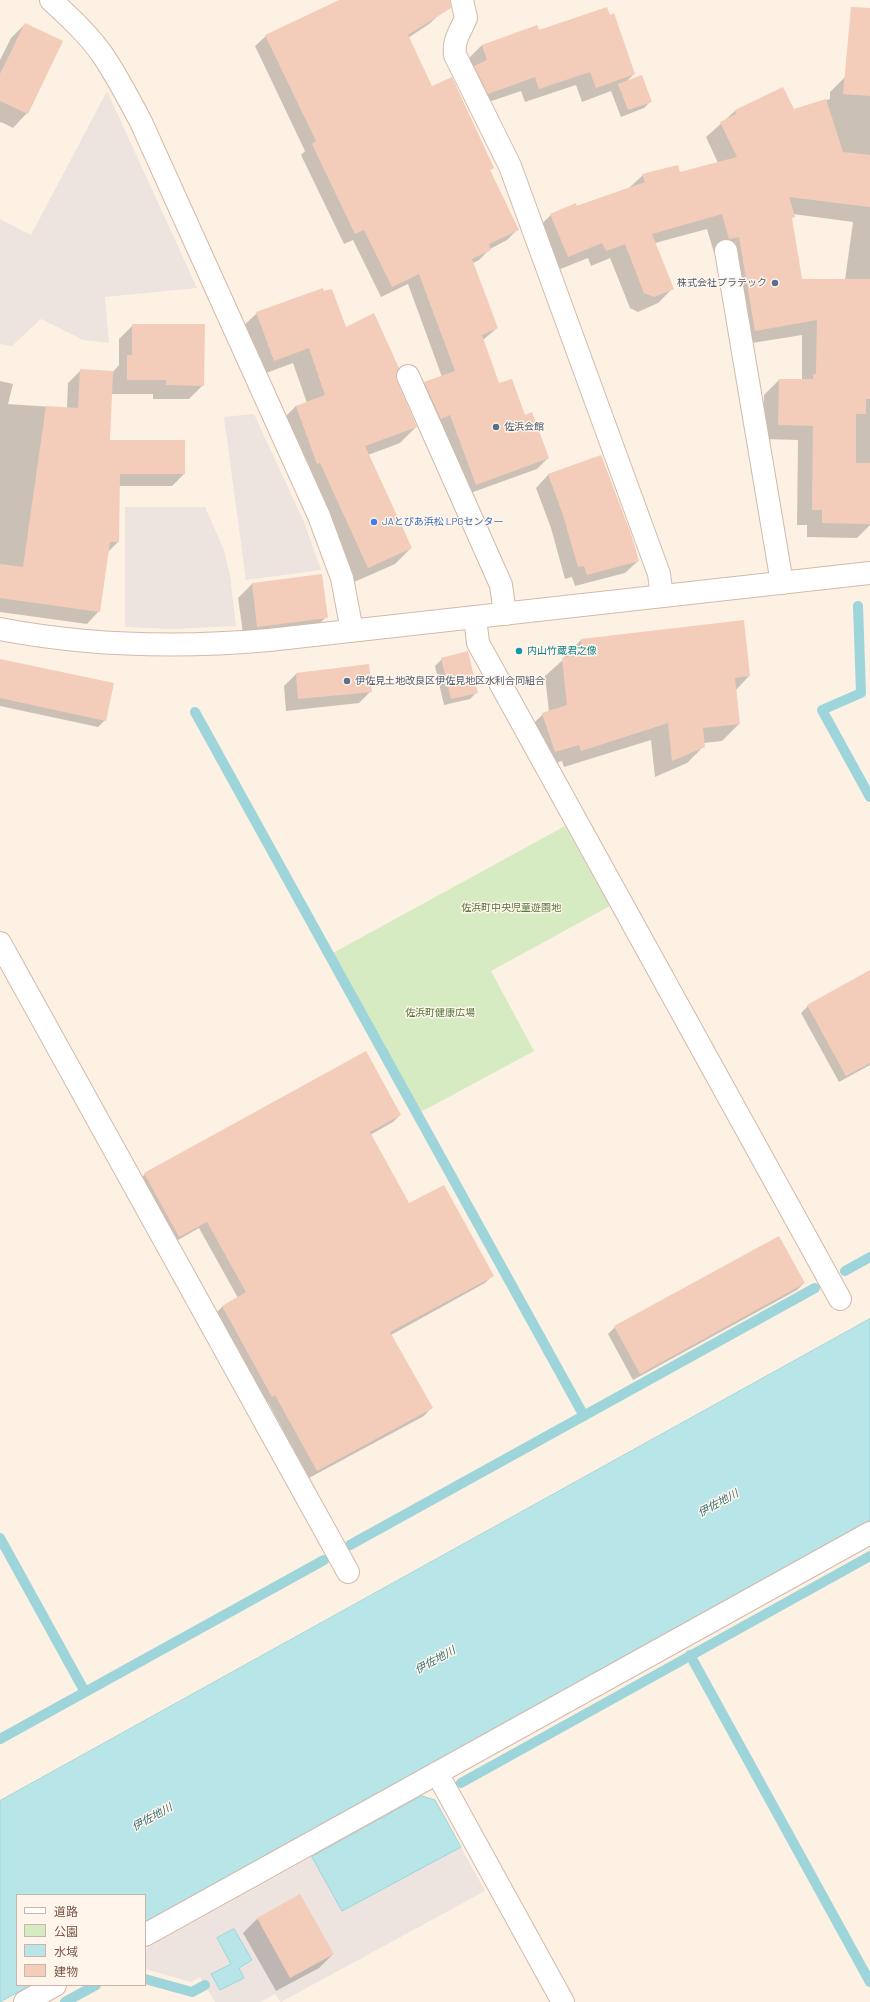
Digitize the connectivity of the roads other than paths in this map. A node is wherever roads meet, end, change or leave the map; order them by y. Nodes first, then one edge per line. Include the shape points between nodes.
1 (51, 0) edge
2 (462, 0) edge
3 (726, 251) dead end
4 (408, 376) dead end
5 (870, 573) edge
6 (782, 583) junction
7 (662, 596) junction
8 (505, 614) junction
9 (475, 617) junction
10 (0, 629) edge
11 (352, 631) junction
12 (0, 943) edge
13 (840, 1299) dead end
14 (870, 1534) edge
15 (348, 1572) dead end
16 (437, 1773) junction
17 (146, 1934) edge
18 (53, 1986) edge
19 (25, 2002) edge
20 (563, 2002) edge

1 - 11 street via 76,23 102,53 141,122 319,516 342,578
2 - 7 street via 466,18 455,41 455,55 510,166 659,574
3 - 6 street
4 - 8 street via 501,585
5 - 6 street
6 - 7 street
7 - 8 street
8 - 9 street
9 - 11 street
9 - 13 street via 478,642
10 - 11 street via 76,640 172,646 239,643
12 - 15 street
14 - 16 street
16 - 17 street
16 - 20 street
18 - 19 street

